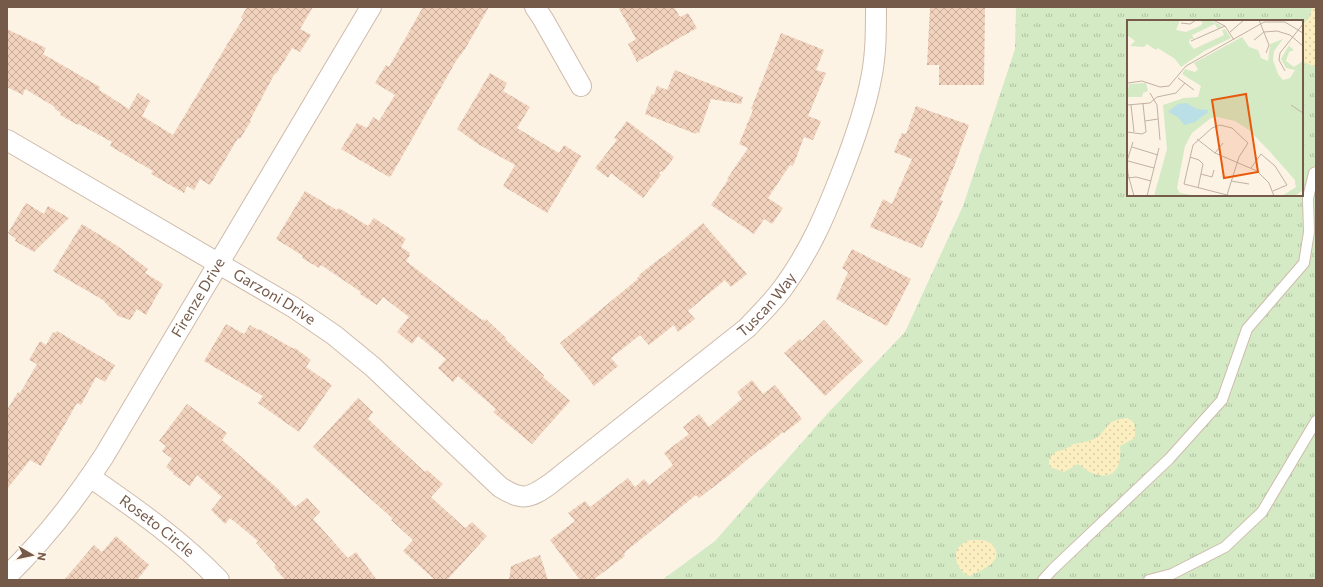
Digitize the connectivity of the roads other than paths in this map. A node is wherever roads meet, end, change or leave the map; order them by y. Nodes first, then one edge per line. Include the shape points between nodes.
1 (371, 7) edge
2 (535, 7) edge
3 (876, 7) edge
4 (581, 86) dead end
5 (7, 140) edge
6 (1316, 172) edge
7 (220, 263) junction
8 (1316, 421) edge
9 (90, 477) junction
10 (509, 500) joint
11 (7, 576) edge
12 (219, 580) edge
13 (1043, 580) edge
14 (1148, 580) edge

1 - 7 street, Firenze Drive
2 - 4 street
3 - 10 street, Tuscan Way via 872,78 856,135 824,219 785,286 747,328 550,484 540,491
5 - 7 street, Garzoni Drive
6 - 13 lane via 1308,198 1309,232 1304,263 1247,330 1222,400 1169,459
7 - 9 street, Firenze Drive
7 - 10 street, Garzoni Drive via 293,307 374,367 500,487
8 - 14 lane via 1262,512 1225,547 1172,574
9 - 11 street, Firenze Drive via 48,533
9 - 12 street, Roseto Circle via 171,535

